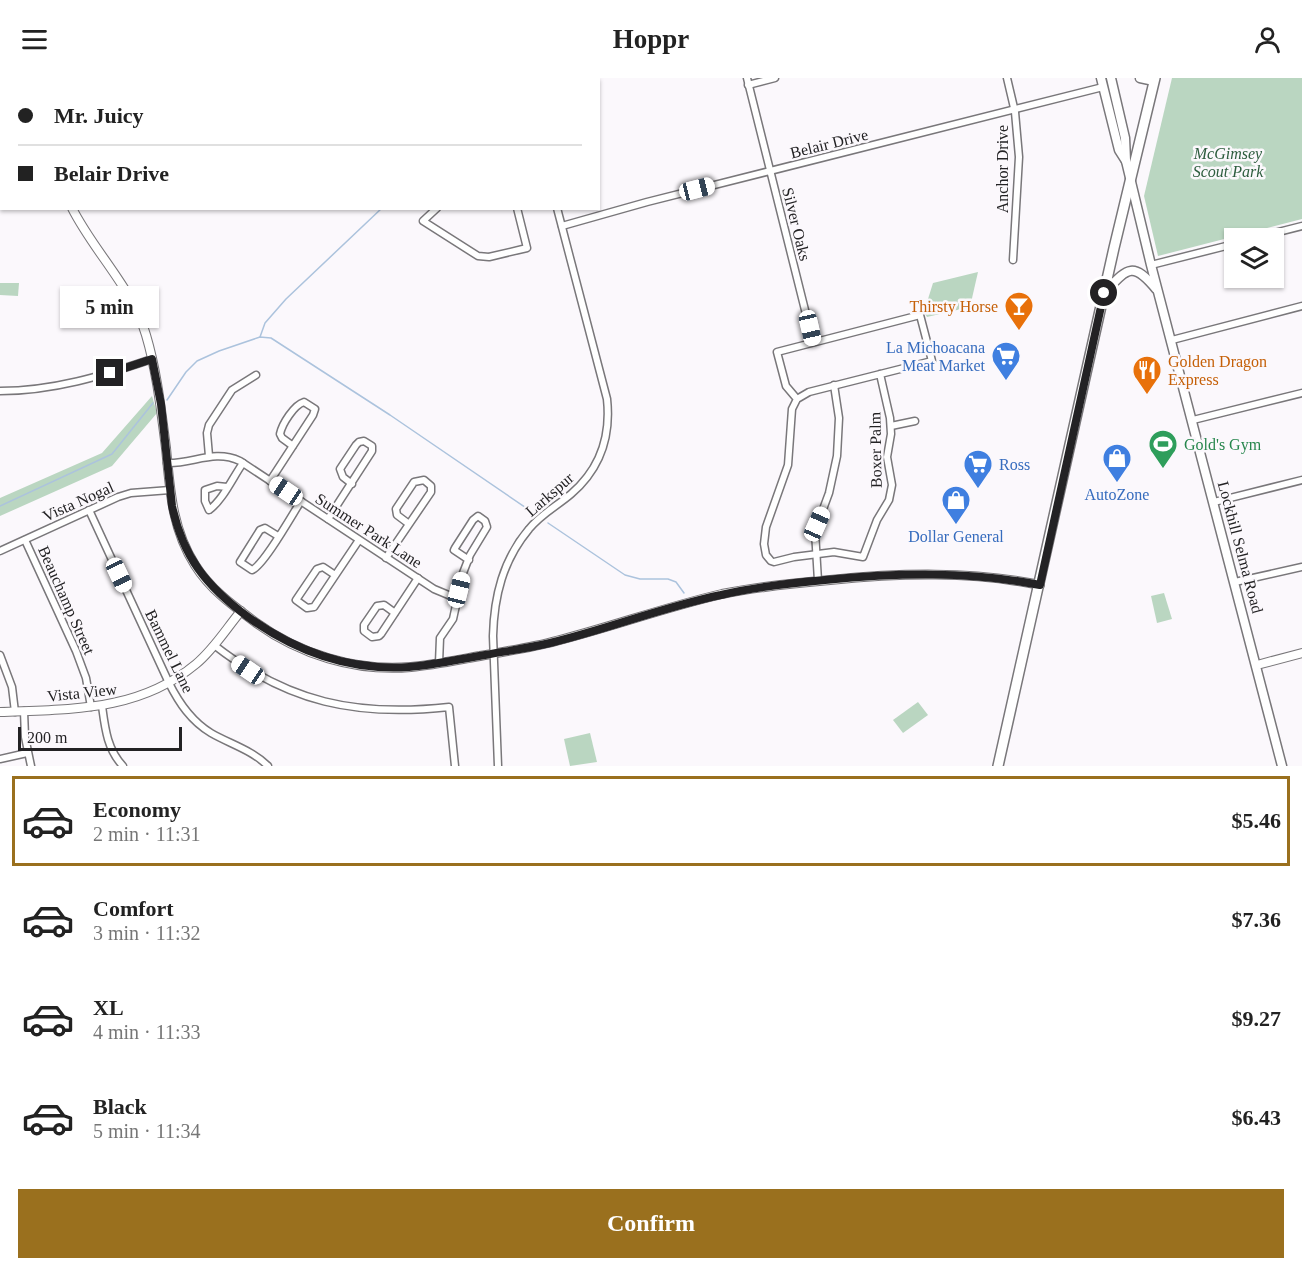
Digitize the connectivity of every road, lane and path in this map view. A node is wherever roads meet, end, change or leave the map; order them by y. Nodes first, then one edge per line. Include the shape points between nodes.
1 (775, 78) edge
2 (1006, 78) edge
3 (1110, 78) edge
4 (1140, 78) edge
5 (1154, 80) edge
6 (748, 82) edge
7 (1102, 82) edge
8 (1014, 109) junction
9 (1118, 110) junction
10 (1126, 161) junction
11 (771, 172) junction
12 (1130, 178) junction
13 (73, 210) edge
14 (435, 210) edge
15 (518, 210) edge
16 (558, 210) edge
17 (562, 226) junction
18 (1302, 226) edge
19 (1284, 231) edge
20 (1224, 247) edge
21 (1013, 260) dead end
22 (1152, 265) junction
23 (1104, 293) junction
24 (1159, 293) junction
25 (1302, 306) edge
26 (1172, 340) junction
27 (813, 342) junction
28 (152, 359) junction
29 (880, 374) junction
30 (256, 375) dead end
31 (834, 385) junction
32 (0, 391) edge
33 (1302, 393) edge
34 (797, 399) junction
35 (1193, 420) junction
36 (915, 421) dead end
37 (891, 426) junction
38 (293, 446) junction
39 (209, 456) junction
40 (167, 463) junction
41 (243, 463) junction
42 (1302, 480) edge
43 (270, 481) junction
44 (351, 484) junction
45 (227, 487) dead end
46 (170, 490) junction
47 (301, 501) junction
48 (1214, 502) junction
49 (89, 510) junction
50 (328, 519) junction
51 (409, 524) junction
52 (278, 536) junction
53 (25, 540) junction
54 (359, 540) junction
55 (0, 551) edge
56 (818, 554) junction
57 (386, 558) junction
58 (469, 560) junction
59 (1302, 567) edge
60 (335, 575) junction
61 (418, 578) junction
62 (818, 581) junction
63 (1235, 582) junction
64 (1040, 585) junction
65 (458, 599) junction
66 (241, 612) junction
67 (395, 613) junction
68 (214, 645) junction
69 (494, 653) junction
70 (1302, 653) edge
71 (0, 655) edge
72 (440, 663) junction
73 (1257, 665) junction
74 (169, 683) junction
75 (102, 706) junction
76 (91, 707) junction
77 (0, 712) edge
78 (19, 712) junction
79 (27, 753) junction
80 (0, 759) edge
81 (31, 766) edge
82 (123, 766) edge
83 (268, 766) edge
84 (455, 766) edge
85 (498, 766) edge
86 (998, 766) edge
87 (1282, 766) edge

1 - 6 street
2 - 8 street, Anchor Drive
3 - 9 main road, Lockhill Selma Road
4 - 5 main road
5 - 12 main road
6 - 11 street, Silver Oaks
7 - 8 street, Belair Drive
7 - 9 main road
7 - 10 main road, Lockhill Selma Road via 1119,150
8 - 11 street, Belair Drive
8 - 21 street, Anchor Drive via 1019,163
9 - 10 main road, Lockhill Selma Road
10 - 12 main road, Lockhill Selma Road
11 - 17 street, Belair Drive
11 - 27 street, Silver Oaks
12 - 22 main road, Lockhill Selma Road
12 - 23 main road
13 - 28 street via 132,301
14 - 15 street via 423,221 478,256 489,257 527,248
16 - 17 street, Larkspur
17 - 69 street, Larkspur via 607,399 608,430 587,477 538,519 511,556 496,600
18 - 19 street
20 - 22 street
22 - 24 main road, Lockhill Selma Road
23 - 24 main road via 1126,272 1136,270
23 - 64 main road
24 - 26 main road, Lockhill Selma Road
25 - 26 street
26 - 35 main road, Lockhill Selma Road
27 - 29 street via 920,315 932,361
27 - 34 street via 777,352 786,386
28 - 32 street via 90,380
28 - 40 street
29 - 31 street
29 - 37 street, Boxer Palm
30 - 39 street via 232,390 209,425
31 - 34 street
31 - 56 street via 839,418 837,456 816,527
33 - 35 street
34 - 56 street via 791,415 788,465 766,527 765,555 777,562
35 - 48 main road, Lockhill Selma Road
36 - 37 street
37 - 56 street, Boxer Palm via 887,457 890,493 863,557
38 - 38 street via 280,437 281,428 297,405 304,402 314,412
38 - 43 street
39 - 40 street, Summer Park Lane
39 - 41 street, Summer Park Lane via 228,456
40 - 46 street
41 - 43 street, Summer Park Lane
41 - 45 street
42 - 48 street
43 - 47 street, Summer Park Lane
44 - 44 street via 372,452 364,441 358,442 340,469 342,477
44 - 50 street
46 - 49 street, Vista Nogal via 118,497
46 - 66 street via 176,522 188,553 207,581
47 - 50 street, Summer Park Lane
47 - 52 street
48 - 63 main road, Lockhill Selma Road
49 - 53 street, Vista Nogal
49 - 74 street, Bammel Lane
50 - 54 street, Summer Park Lane
51 - 51 street via 431,492 431,486 424,480 414,482 396,509 397,515
51 - 57 street
52 - 52 street via 262,529 240,562 254,569
53 - 55 street, Vista Nogal
53 - 76 street, Beauchamp Street via 76,651
54 - 57 street, Summer Park Lane
54 - 60 street
56 - 62 street
57 - 61 street, Summer Park Lane
58 - 58 street via 487,526 478,516 454,550
58 - 65 street
59 - 63 street
60 - 60 street via 312,608 296,600 317,569 323,567
61 - 65 street, Summer Park Lane
61 - 67 street
62 - 64 street via 945,575 993,577
62 - 69 street via 722,594 552,642
63 - 73 main road, Lockhill Selma Road
64 - 86 main road
65 - 72 street via 453,619 439,642
66 - 68 street, Vista View
66 - 72 street via 291,644 336,661 384,668
67 - 67 street via 379,636 372,637 364,631 377,606 384,605
68 - 74 street, Vista View
68 - 84 street via 274,684 330,704 388,711 449,707
69 - 72 street
69 - 85 street, Larkspur
70 - 73 street
71 - 78 street
73 - 87 main road, Lockhill Selma Road
74 - 75 street, Vista View via 135,698
74 - 83 street, Bammel Lane via 198,724 253,753
75 - 76 street, Vista View
75 - 82 street via 108,741
76 - 78 street, Vista View
77 - 78 street, Vista View
78 - 79 street
79 - 80 street
79 - 81 street

